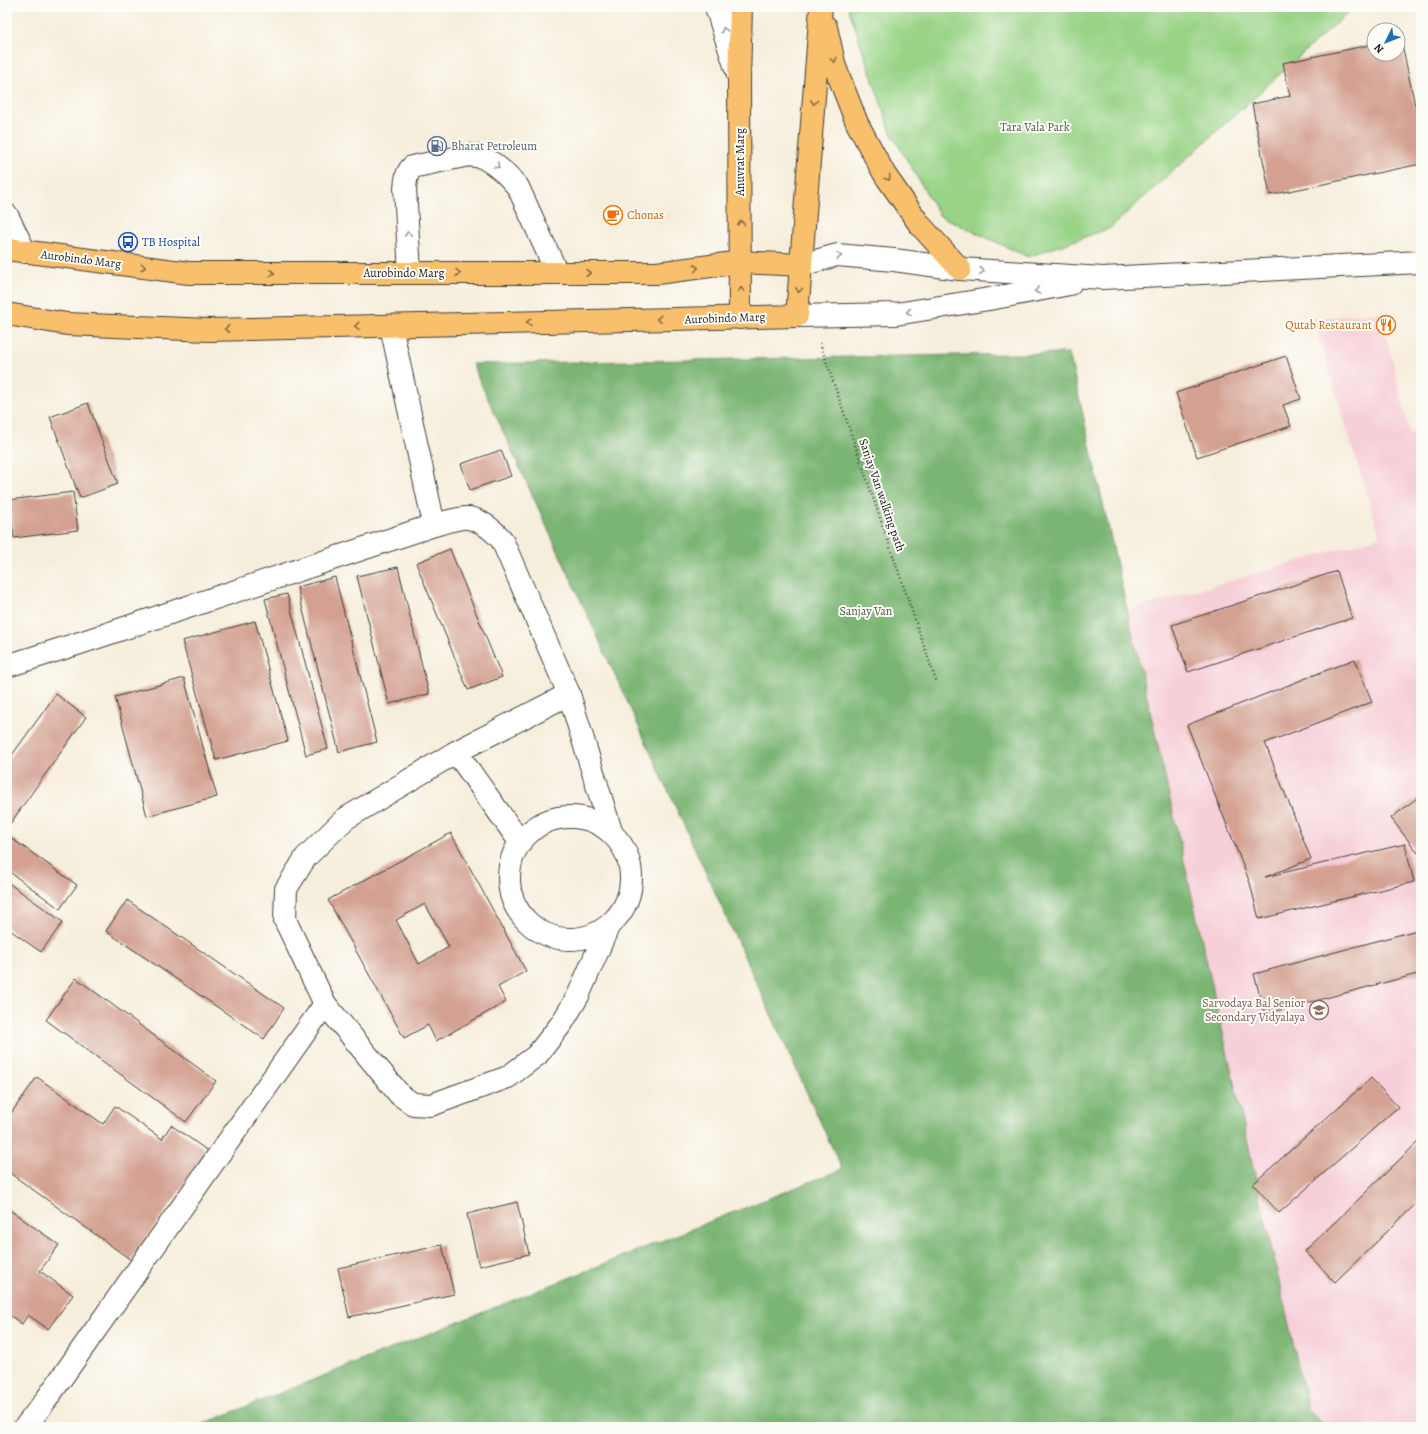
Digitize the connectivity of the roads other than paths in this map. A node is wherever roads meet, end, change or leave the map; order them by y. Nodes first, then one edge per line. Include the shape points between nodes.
1 (716, 7) edge
2 (741, 7) edge
3 (821, 8) edge
4 (739, 80) junction
5 (7, 215) edge
6 (16, 251) edge
7 (741, 262) junction
8 (1421, 262) edge
9 (801, 265) junction
10 (960, 269) junction
11 (410, 273) junction
12 (557, 273) junction
13 (1103, 278) junction
14 (7, 314) edge
15 (804, 316) junction
16 (740, 318) junction
17 (391, 326) junction
18 (434, 525) junction
19 (7, 666) edge
20 (569, 694) junction
21 (456, 752) junction
22 (611, 832) junction
23 (520, 842) junction
24 (608, 927) junction
25 (325, 1004) junction
26 (25, 1427) edge

4 -> 1 street
2 - 4 highway, Anuvrat Marg
3 -> 9 highway
3 -> 10 highway via 836,67 861,129 885,176 920,225
7 -> 4 highway, Anuvrat Marg
5 - 6 street
6 -> 11 highway, Aurobindo Marg via 189,273
7 - 9 highway, Aurobindo Marg
12 -> 7 highway, Aurobindo Marg via 657,273
16 -> 7 highway, Anuvrat Marg
8 - 13 street
9 -> 10 street via 837,255
9 -> 15 highway
10 -> 13 street
11 -> 12 highway, Aurobindo Marg
11 -> 12 street via 405,188 409,170 412,167 469,155 483,157 495,164 518,187
13 -> 15 street via 896,314
17 -> 14 highway, Aurobindo Marg via 209,330 67,324
15 - 16 highway, Aurobindo Marg
16 -> 17 highway, Aurobindo Marg
17 - 18 street
18 - 19 street
18 - 20 street via 468,518 493,529 502,540
20 - 21 street
20 - 22 street
21 - 23 street
21 - 25 street via 345,819 306,857 286,889 285,920
22 - 23 street via 593,820 574,816 553,818 535,828
22 - 24 street via 623,845 630,862 632,880 629,898 620,914
23 - 24 street via 511,859 509,879 512,898 521,915 535,928 553,937 572,939 591,936
24 - 25 street via 578,996 562,1023 536,1055 508,1077 431,1105 413,1104 400,1095
25 - 26 street

